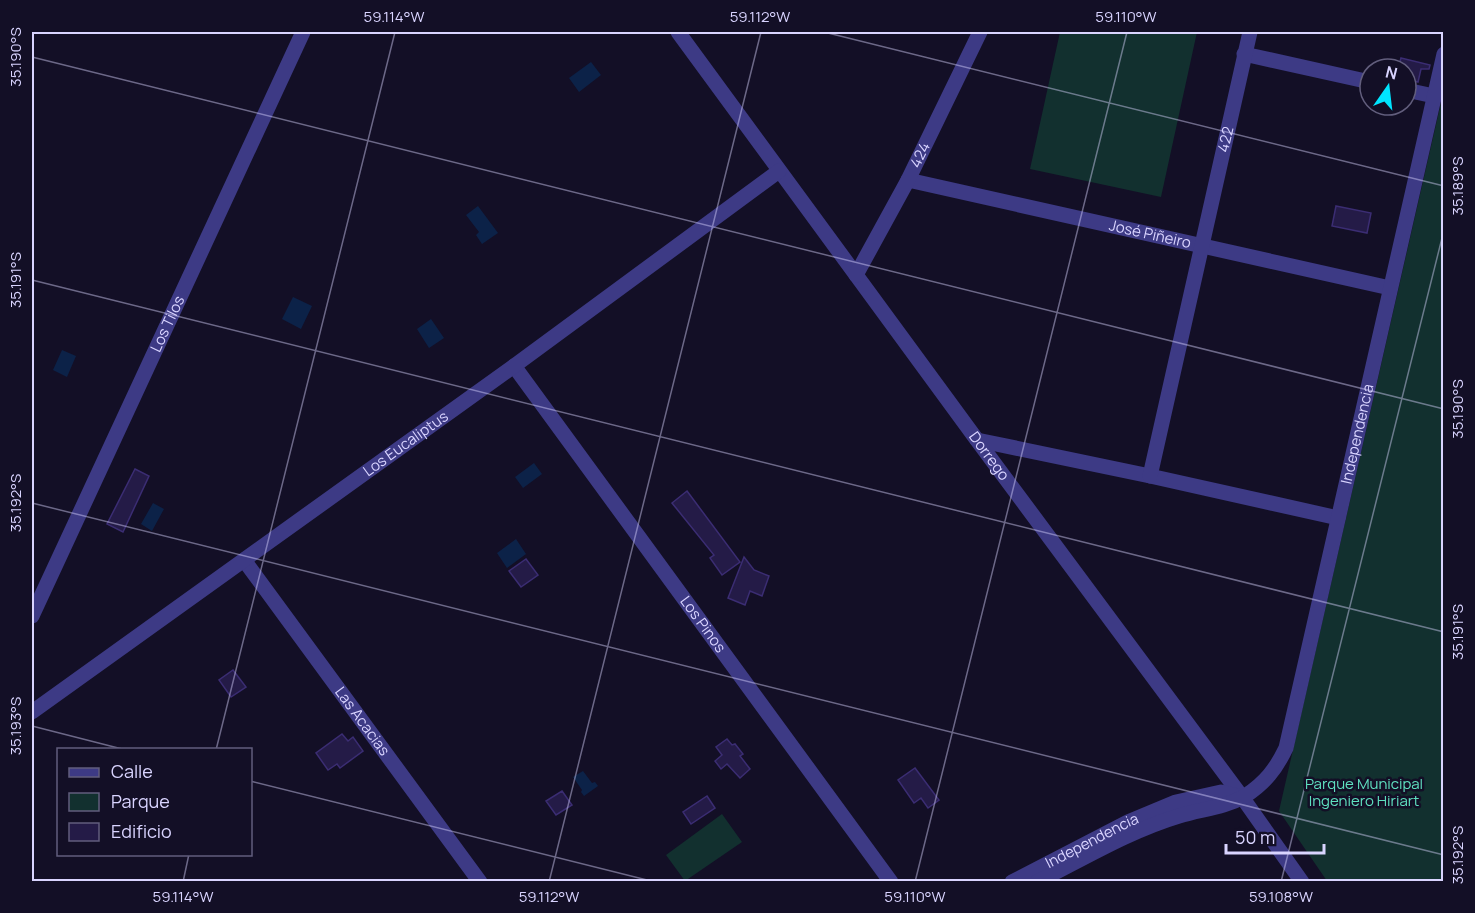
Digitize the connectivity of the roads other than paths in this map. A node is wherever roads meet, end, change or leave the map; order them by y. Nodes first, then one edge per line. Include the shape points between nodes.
1 (303, 32) edge
2 (678, 32) edge
3 (980, 32) edge
4 (1250, 32) edge
5 (1244, 54) junction
6 (1443, 54) edge
7 (1358, 79) edge
8 (1418, 93) edge
9 (1434, 96) junction
10 (779, 171) junction
11 (908, 180) junction
12 (1200, 246) junction
13 (856, 275) junction
14 (1390, 288) junction
15 (514, 366) junction
16 (977, 440) junction
17 (1150, 476) junction
18 (1338, 519) junction
19 (244, 560) junction
20 (32, 616) edge
21 (32, 712) edge
22 (1242, 797) junction
23 (1025, 879) edge
24 (480, 882) edge
25 (891, 882) edge
26 (1302, 882) edge

1 - 20 street, Los Tilos
2 - 10 street, Dorrego
3 - 11 street, 424
4 - 5 street, 422
5 - 7 street
5 - 12 street, 422
6 - 9 street, Independencia
8 - 9 street
9 - 14 street, Independencia
10 - 13 street, Dorrego
10 - 15 street, Los Eucaliptus
11 - 12 street, José Piñeiro
11 - 13 street, 424
12 - 14 street, José Piñeiro
12 - 17 street, 422
13 - 16 street, Dorrego
14 - 18 street, Independencia
15 - 19 street, Los Eucaliptus
15 - 25 street, Los Pinos
16 - 17 street
16 - 22 street, Dorrego
17 - 18 street
18 - 22 street, Independencia via 1286,748 1262,784
19 - 21 street, Los Eucaliptus
19 - 24 street, Las Acacias
22 - 23 street, Independencia via 1221,792 1176,802 1128,822
22 - 26 street, Dorrego

